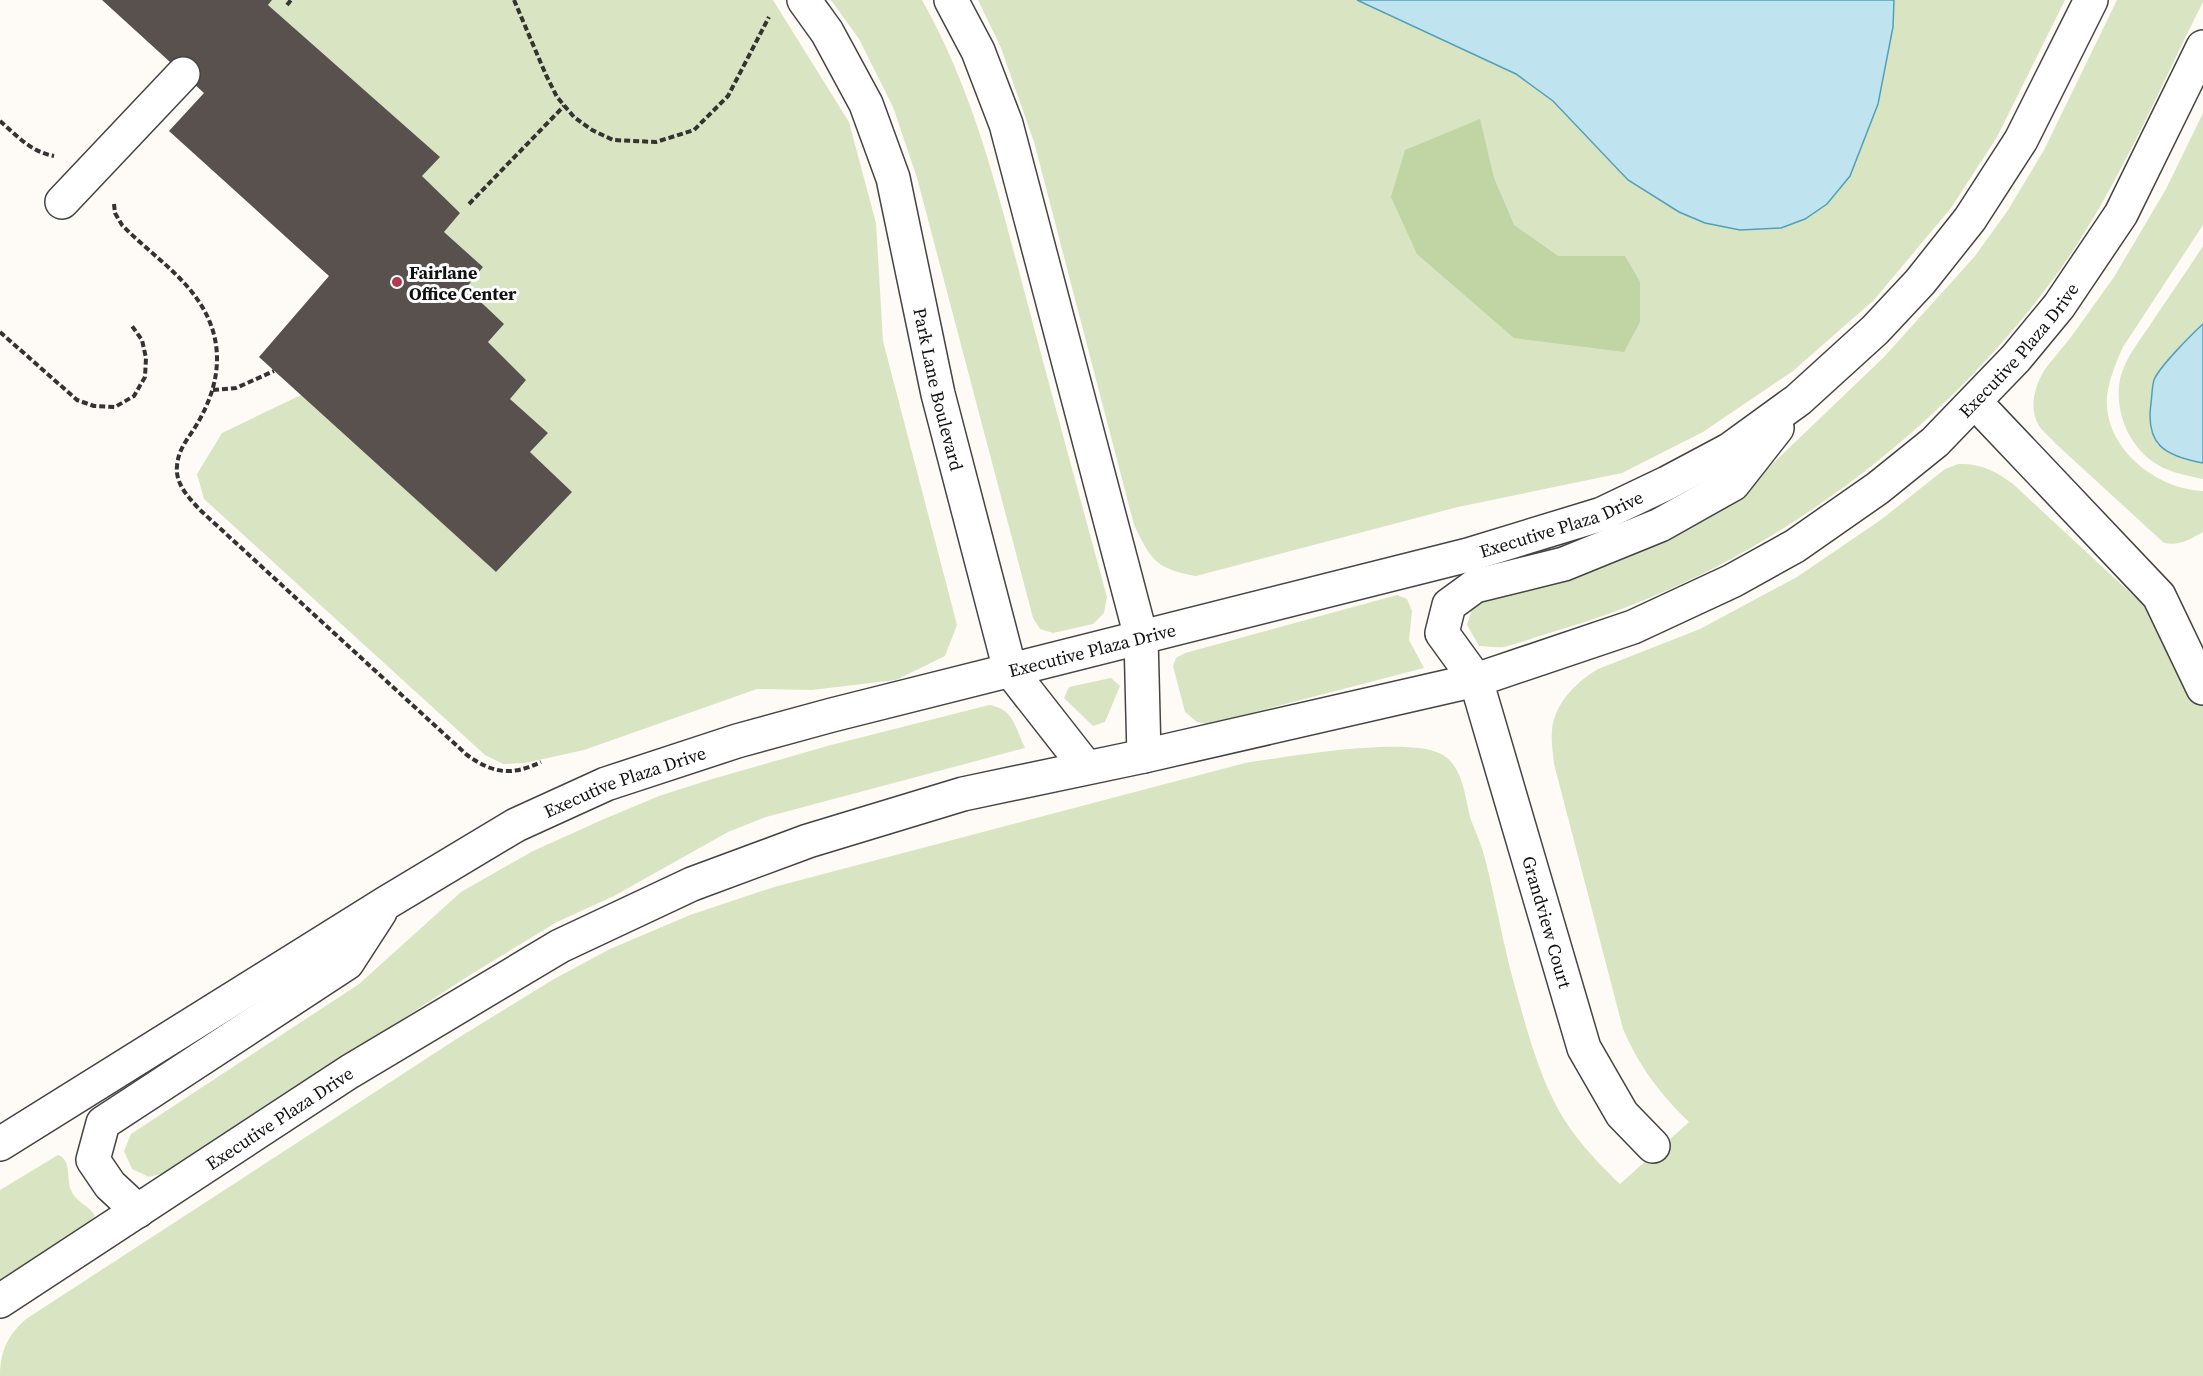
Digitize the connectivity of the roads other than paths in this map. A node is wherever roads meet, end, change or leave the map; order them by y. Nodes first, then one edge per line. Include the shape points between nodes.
1 (804, 0) edge
2 (951, 0) edge
3 (2091, 0) edge
4 (2203, 47) edge
5 (183, 74) dead end
6 (63, 202) dead end
7 (1798, 400) junction
8 (1975, 402) junction
9 (1142, 638) junction
10 (1010, 670) junction
11 (1476, 680) junction
12 (2203, 688) edge
13 (1144, 756) junction
14 (1086, 767) junction
15 (386, 903) junction
16 (0, 1144) edge
17 (1653, 1146) dead end
18 (138, 1211) junction
19 (0, 1301) edge

1 - 10 street, Park Lane Boulevard via 827,32 866,104 893,178 938,394
2 - 9 street via 978,51 1006,124
3 - 7 street, Executive Plaza Drive via 2021,141 1970,219 1875,330
4 - 8 street, Executive Plaza Drive via 2121,214 2059,306
5 - 6 street
7 - 9 street, Executive Plaza Drive via 1729,450 1602,514 1468,555
7 - 11 street, Executive Plaza Drive via 1733,484 1660,525 1564,564 1475,586 1449,605 1442,633
8 - 11 street, Executive Plaza Drive via 1935,442 1878,488 1795,546 1732,581 1633,627
8 - 12 street via 2159,596
9 - 10 street, Executive Plaza Drive
9 - 13 street
10 - 14 street, Park Lane Boulevard
10 - 15 street, Executive Plaza Drive via 737,741 606,784 516,825
11 - 13 street, Executive Plaza Drive
11 - 17 street, Grandview Court via 1584,1048 1622,1114
13 - 14 street, Executive Plaza Drive
14 - 18 street, Executive Plaza Drive via 963,794 808,841 692,884 570,941 349,1072
15 - 16 street, Executive Plaza Drive
15 - 18 street, Executive Plaza Drive via 346,963 103,1123 93,1160 110,1185
18 - 19 street, Executive Plaza Drive

